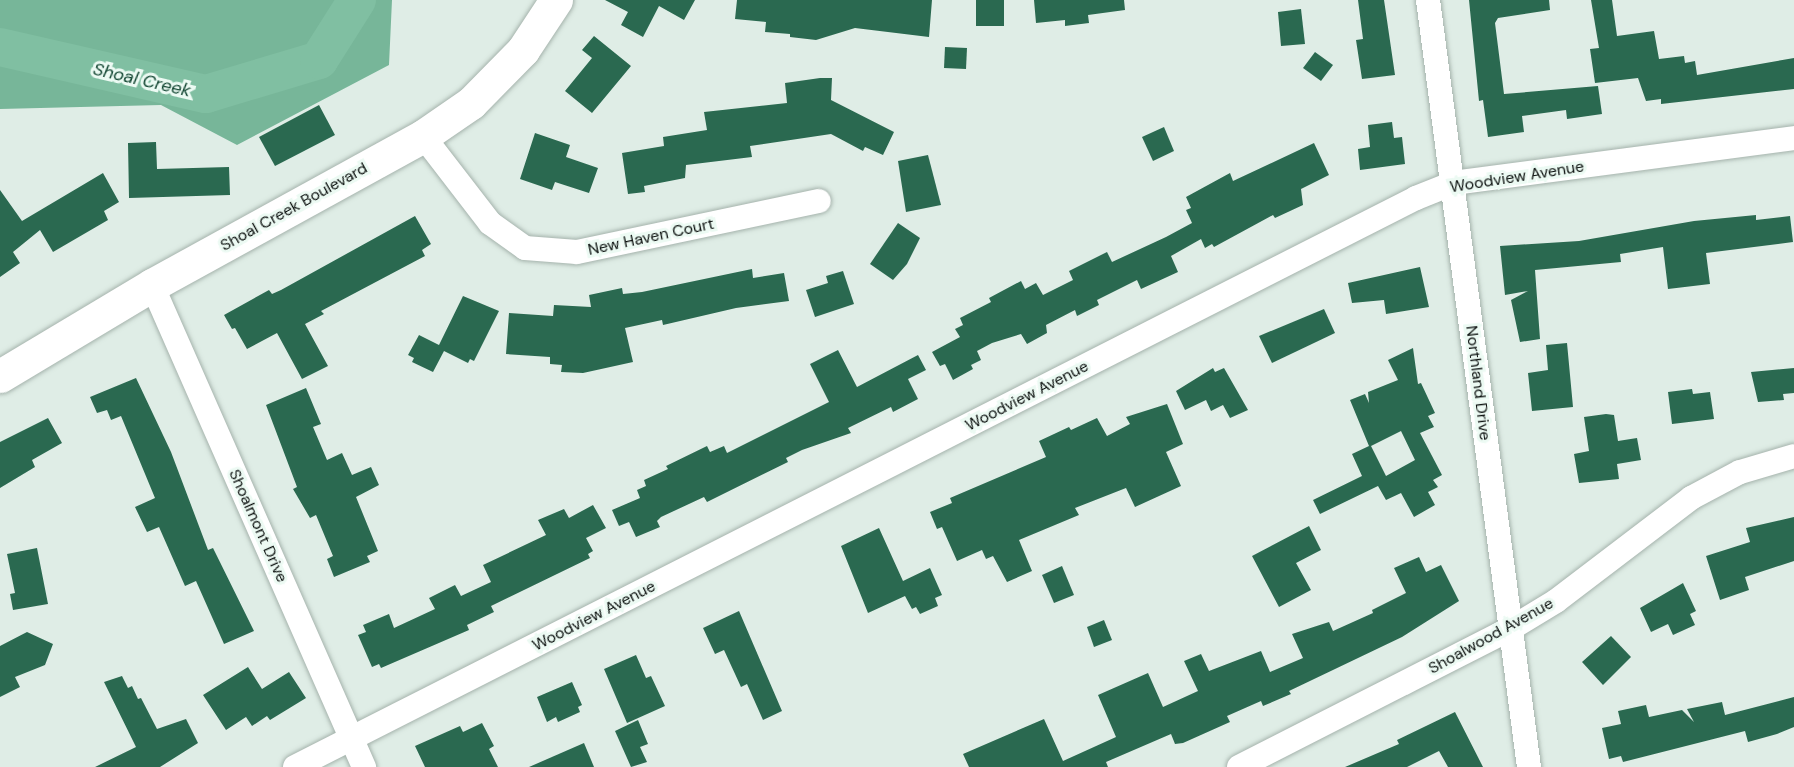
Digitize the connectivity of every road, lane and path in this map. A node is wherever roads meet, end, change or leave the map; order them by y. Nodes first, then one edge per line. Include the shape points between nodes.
1 (556, 0) edge
2 (1428, 0) edge
3 (423, 136) junction
4 (1794, 138) edge
5 (1453, 183) junction
6 (819, 201) dead end
7 (152, 285) junction
8 (0, 376) edge
9 (1794, 456) edge
10 (1510, 629) junction
11 (352, 740) junction
12 (295, 767) edge
13 (364, 767) edge
14 (1239, 767) edge
15 (1529, 767) edge

1 - 3 street, Shoal Creek Boulevard via 523,50 486,88
2 - 5 street, Northland Drive
3 - 6 street, New Haven Court via 490,223 525,248 577,252
3 - 7 street, Shoal Creek Boulevard
4 - 5 street, Woodview Avenue
5 - 10 street, Northland Drive
5 - 11 street, Woodview Avenue via 1416,198
7 - 8 street, Shoal Creek Boulevard
7 - 11 street, Shoalmont Drive
9 - 10 street, Shoalwood Avenue via 1740,472 1691,498 1556,601
10 - 14 street, Shoalwood Avenue
10 - 15 street, Northland Drive
11 - 12 street, Woodview Avenue
11 - 13 street, Shoalmont Drive

